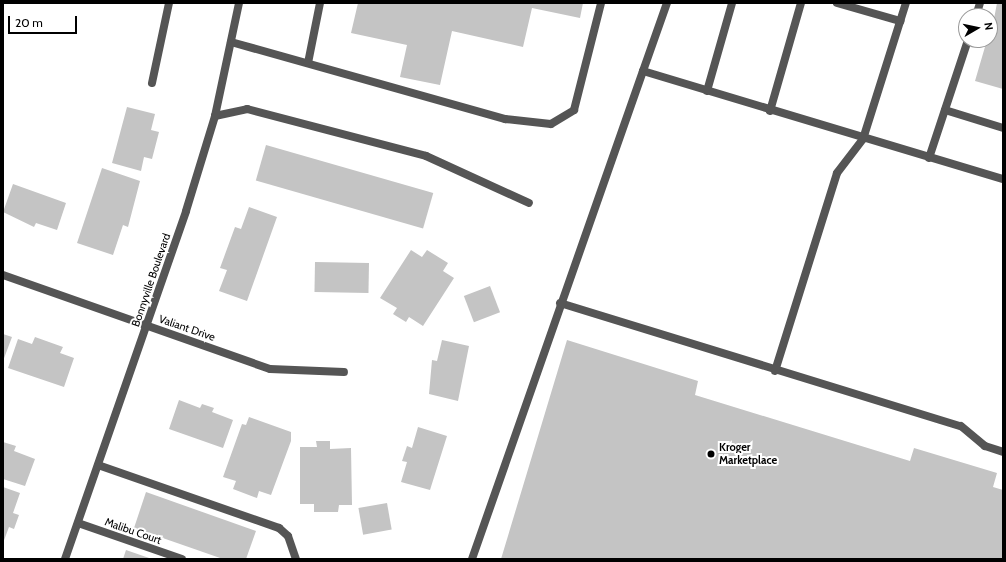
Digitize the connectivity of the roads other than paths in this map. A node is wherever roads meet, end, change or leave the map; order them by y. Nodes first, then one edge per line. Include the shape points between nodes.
1 (169, 3) edge
2 (239, 3) edge
3 (320, 3) edge
4 (600, 3) edge
5 (667, 3) edge
6 (732, 3) edge
7 (800, 3) edge
8 (837, 3) edge
9 (906, 3) edge
10 (900, 21) junction
11 (231, 42) junction
12 (965, 48) edge
13 (308, 63) junction
14 (642, 72) junction
15 (152, 83) dead end
16 (707, 91) junction
17 (770, 110) junction
18 (945, 110) junction
19 (215, 116) junction
20 (1003, 128) edge
21 (863, 139) junction
22 (929, 158) junction
23 (1003, 179) edge
24 (529, 203) dead end
25 (3, 275) edge
26 (560, 303) junction
27 (148, 326) junction
28 (775, 371) junction
29 (344, 372) dead end
30 (1003, 452) edge
31 (98, 465) junction
32 (78, 523) junction
33 (65, 559) edge
34 (182, 559) edge
35 (296, 559) edge
36 (472, 559) edge

1 - 15 street
2 - 11 street, Bonnyville Boulevard
3 - 13 street
4 - 13 street via 574,110 551,124 504,119
5 - 14 street
6 - 16 street
7 - 17 street
8 - 10 street
9 - 10 street
10 - 21 street
11 - 13 street
11 - 19 street, Bonnyville Boulevard
12 - 18 street
14 - 16 street
14 - 26 street
16 - 17 street
17 - 21 street
18 - 20 street
18 - 22 street
19 - 24 street via 247,108 426,156
19 - 27 street, Bonnyville Boulevard
21 - 22 street
21 - 28 street via 837,173
22 - 23 street
25 - 27 street, Valiant Drive
26 - 28 street
26 - 36 street
27 - 29 street, Valiant Drive via 270,369
27 - 31 street, Bonnyville Boulevard
28 - 30 street via 961,426 985,446
31 - 32 street, Bonnyville Boulevard
31 - 35 street via 279,528 288,536
32 - 33 street, Bonnyville Boulevard
32 - 34 street, Malibu Court

